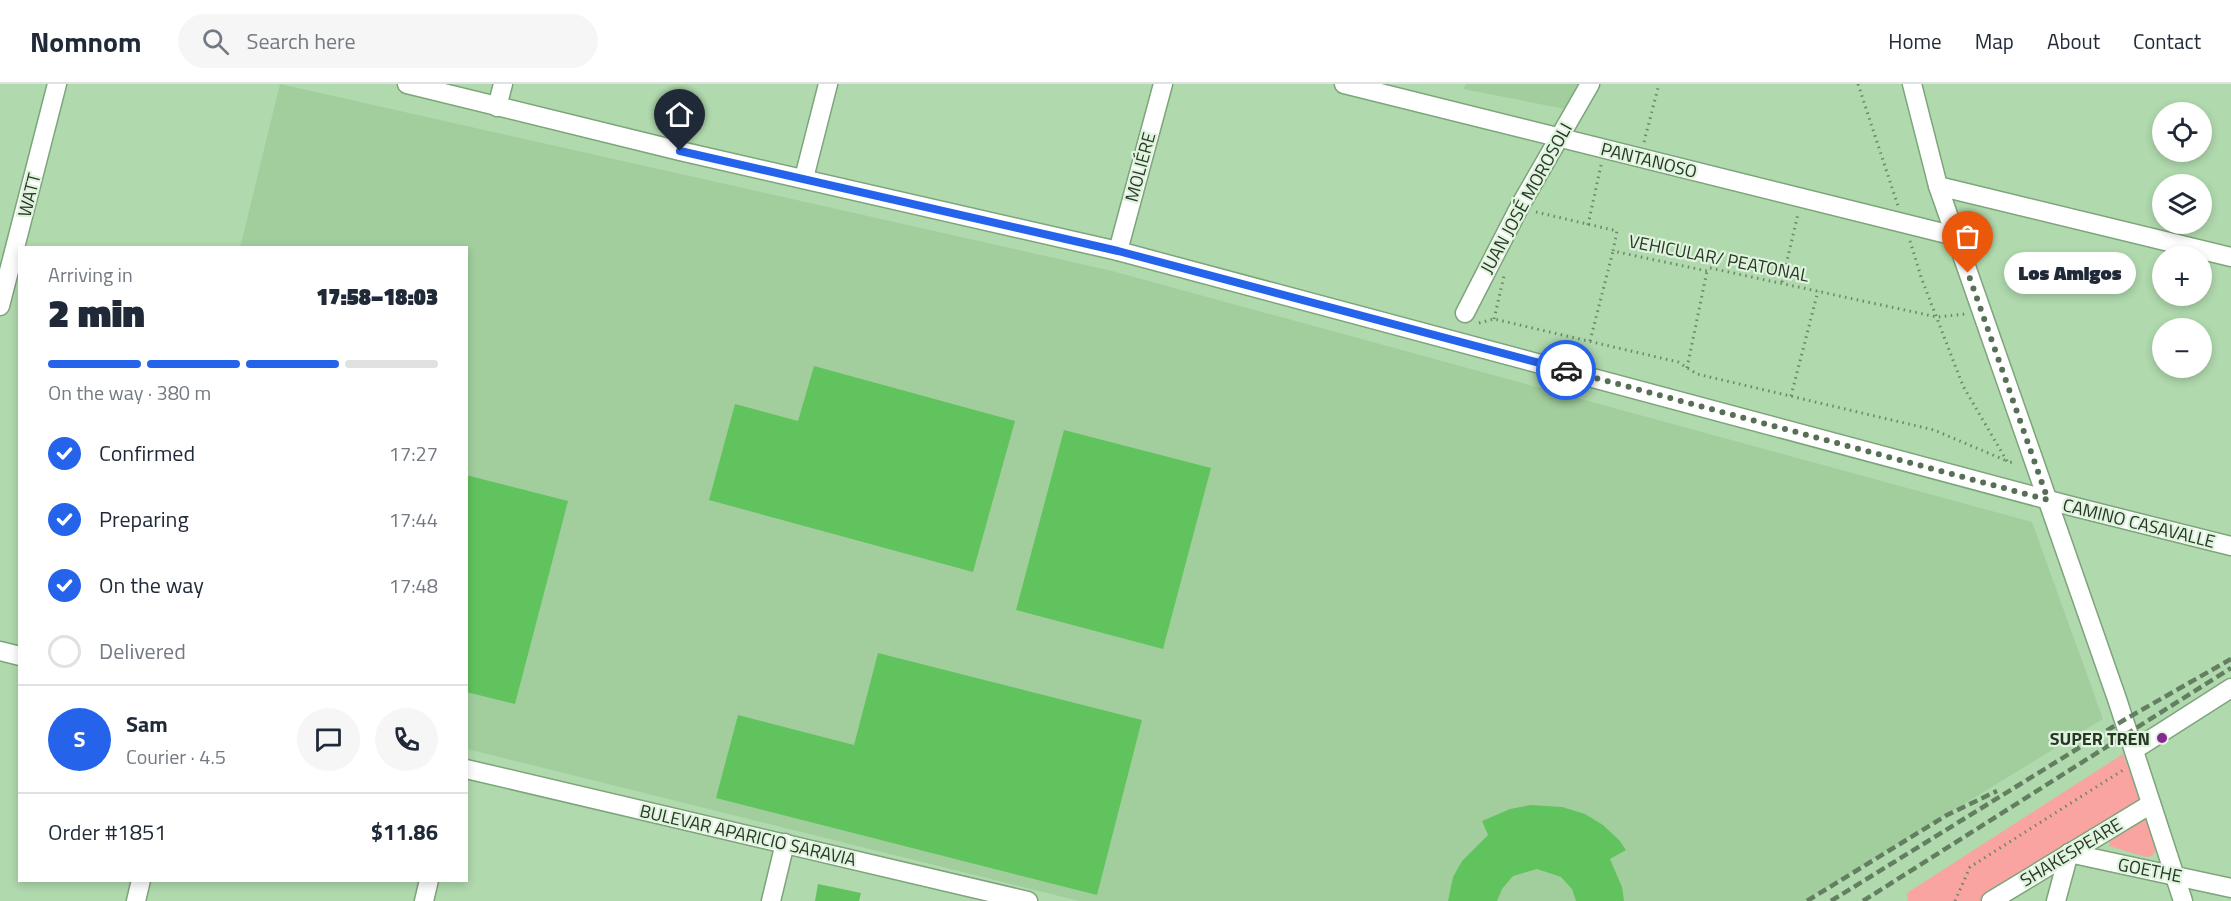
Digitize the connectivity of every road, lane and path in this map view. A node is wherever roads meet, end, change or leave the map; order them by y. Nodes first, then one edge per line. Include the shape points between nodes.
1 (57, 84) edge
2 (407, 84) edge
3 (503, 84) edge
4 (828, 84) edge
5 (1163, 84) edge
6 (1344, 84) edge
7 (1590, 84) edge
8 (1659, 84) edge
9 (1858, 84) edge
10 (1911, 84) edge
11 (497, 106) junction
12 (1559, 137) junction
13 (1605, 149) junction
14 (1640, 158) junction
15 (804, 178) junction
16 (1938, 186) junction
17 (1802, 198) junction
18 (1521, 204) junction
19 (1904, 223) junction
20 (1588, 225) junction
21 (1955, 236) junction
22 (1118, 251) junction
23 (1613, 251) junction
24 (2231, 258) edge
25 (1707, 271) junction
26 (1782, 282) junction
27 (1818, 291) junction
28 (0, 306) edge
29 (1981, 310) junction
30 (1937, 317) junction
31 (1469, 319) joint
32 (1590, 341) junction
33 (1687, 368) junction
34 (1791, 396) junction
35 (2032, 459) junction
36 (2007, 461) junction
37 (2048, 500) junction
38 (2231, 546) edge
39 (0, 651) edge
40 (18, 656) edge
41 (2231, 688) edge
42 (2136, 756) junction
43 (468, 769) edge
44 (2151, 804) junction
45 (785, 843) junction
46 (2069, 853) junction
47 (2175, 876) junction
48 (141, 882) edge
49 (429, 882) edge
50 (2231, 888) edge
51 (1019, 900) edge
52 (136, 901) edge
53 (424, 901) edge
54 (771, 901) edge
55 (1955, 901) edge
56 (1991, 901) edge
57 (2056, 901) edge
58 (2183, 901) edge

1 - 28 street, WATT
2 - 11 street, CAMINO CASAVALLE
3 - 11 street
4 - 15 street
5 - 22 street, MOLIÉRE
6 - 12 street, PANTANOSO
7 - 12 street, JUAN JOSÉ MOROSOLI
8 - 14 path
9 - 19 path
10 - 16 street
11 - 15 street, CAMINO CASAVALLE
12 - 13 street, PANTANOSO
12 - 18 street, JUAN JOSÉ MOROSOLI
13 - 14 street, PANTANOSO
13 - 20 path
14 - 17 street, PANTANOSO
15 - 22 street, CAMINO CASAVALLE
16 - 21 street
16 - 24 street
17 - 19 street, PANTANOSO
17 - 26 path
18 - 20 path, VEHICULAR/ PEATONAL via 1540,214
18 - 31 street, JUAN JOSÉ MOROSOLI
19 - 21 street, PANTANOSO
19 - 30 path
20 - 23 path, VEHICULAR/ PEATONAL via 1617,231
21 - 29 street
22 - 37 street, CAMINO CASAVALLE
23 - 25 path, VEHICULAR/ PEATONAL
23 - 32 path
25 - 26 path, VEHICULAR/ PEATONAL via 1710,268
25 - 33 path
26 - 27 path, VEHICULAR/ PEATONAL
27 - 30 path, VEHICULAR/ PEATONAL
27 - 34 path
29 - 30 path, VEHICULAR/ PEATONAL
29 - 35 street
30 - 36 path via 1963,387
31 - 32 path via 1494,319
32 - 33 path via 1678,362
33 - 34 path via 1697,374
34 - 36 path via 1934,430
35 - 36 path
35 - 37 street
37 - 38 street, CAMINO CASAVALLE
37 - 42 street
39 - 40 street
41 - 42 street
42 - 44 street
42 - 55 path via 1970,867
43 - 45 street, BULEVAR APARICIO SARAVIA
44 - 46 street, SHAKESPEARE
44 - 47 street
45 - 51 street, BULEVAR APARICIO SARAVIA
45 - 54 street
46 - 47 street, GOETHE
46 - 56 street, SHAKESPEARE
46 - 57 street
47 - 50 street, GOETHE
47 - 58 street
48 - 52 street
49 - 53 street

